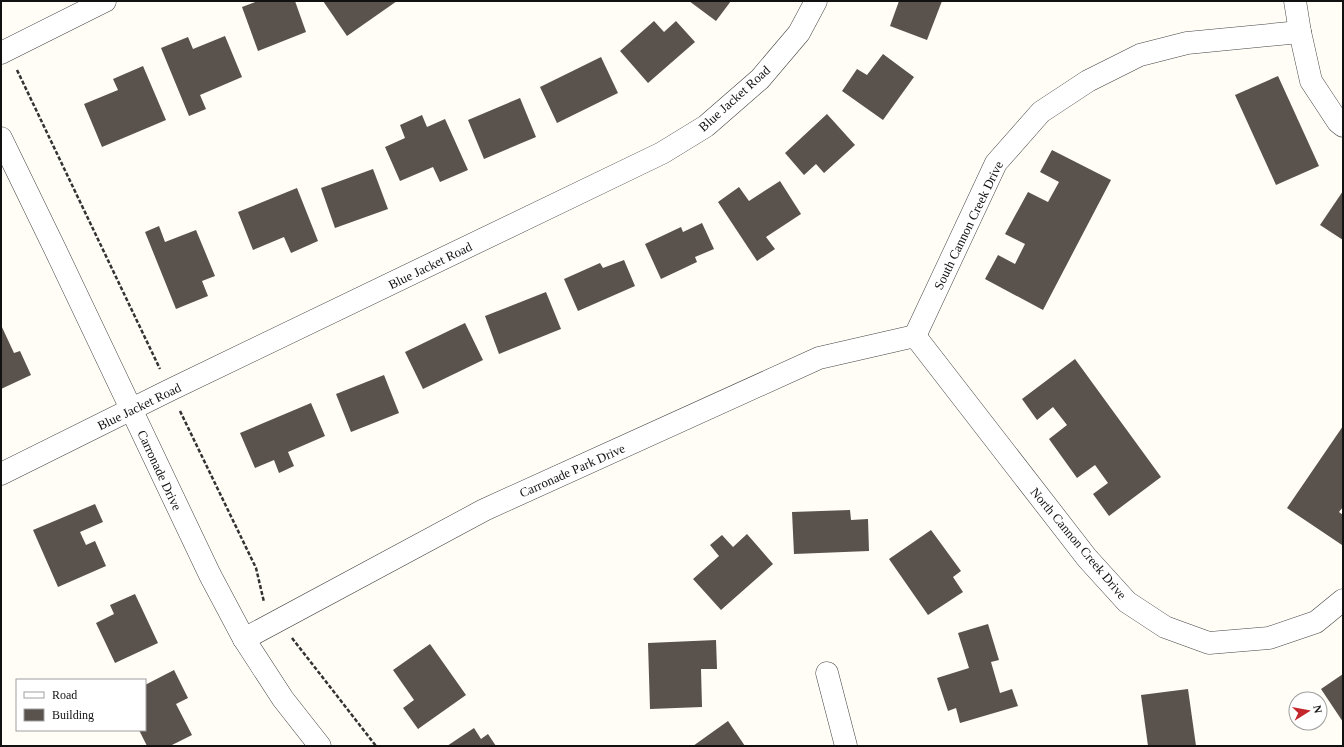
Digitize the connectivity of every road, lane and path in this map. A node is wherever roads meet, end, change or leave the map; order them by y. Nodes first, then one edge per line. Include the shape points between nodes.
1 (104, 1) edge
2 (816, 1) edge
3 (1295, 1) edge
4 (1300, 32) junction
5 (1, 53) edge
6 (16, 70) dead end
7 (1343, 126) edge
8 (1, 138) edge
9 (915, 336) junction
10 (162, 374) dead end
11 (177, 406) dead end
12 (132, 409) junction
13 (1, 474) edge
14 (1343, 600) edge
15 (276, 622) junction
16 (244, 639) junction
17 (827, 673) dead end
18 (320, 746) edge
19 (376, 746) edge
20 (846, 746) edge

1 - 5 street
2 - 12 street, Blue Jacket Road via 799,32 760,79 706,126 662,153
3 - 4 street
4 - 7 street via 1311,81
4 - 9 street, South Cannon Creek Drive via 1187,43 1140,55 1088,81 1041,112 996,162
6 - 10 path
8 - 12 street, Carronade Drive
9 - 14 street, North Cannon Creek Drive via 1087,558 1127,602 1165,627 1209,643 1269,638 1316,622
9 - 15 street, Carronade Park Drive via 819,358 484,510
11 - 15 path via 256,568 267,613
12 - 13 street, Blue Jacket Road
12 - 16 street, Carronade Drive via 210,575
15 - 16 street, Carronade Park Drive
15 - 19 path
16 - 18 street, Carronade Drive via 283,698
17 - 20 street

